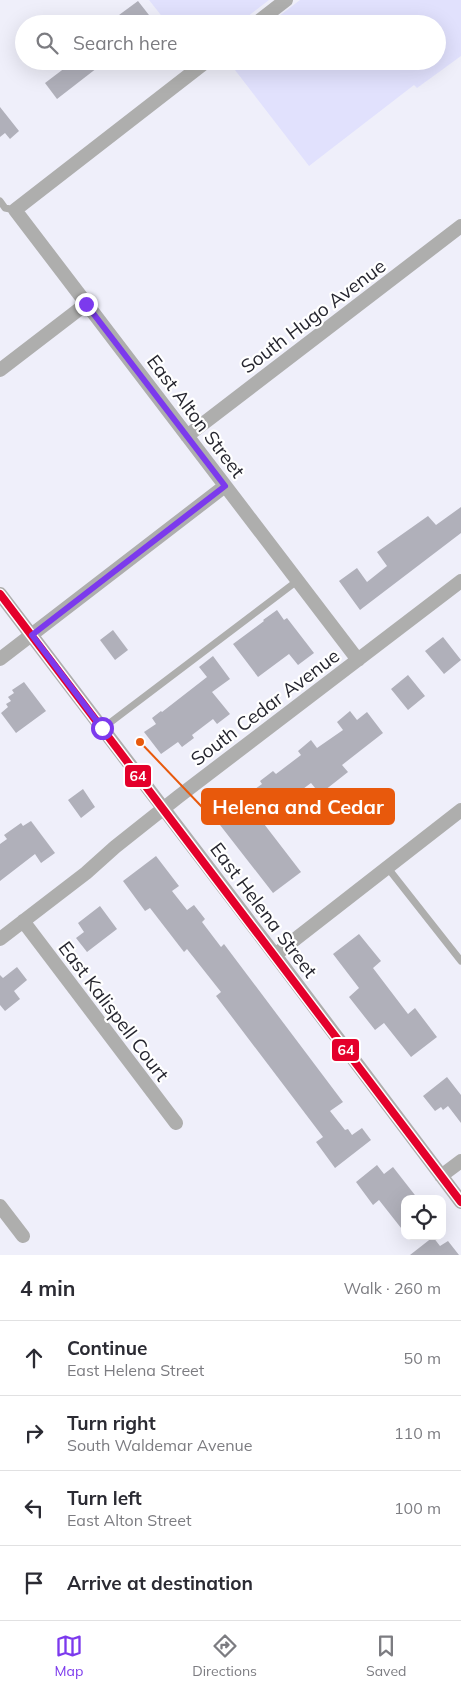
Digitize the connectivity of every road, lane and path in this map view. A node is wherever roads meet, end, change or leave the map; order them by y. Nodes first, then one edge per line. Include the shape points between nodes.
1 (286, 0) edge
2 (267, 15) edge
3 (195, 70) edge
4 (0, 201) edge
5 (15, 210) junction
6 (461, 226) edge
7 (86, 304) junction
8 (0, 370) edge
9 (187, 436) junction
10 (225, 486) junction
11 (297, 581) junction
12 (461, 582) edge
13 (0, 594) edge
14 (32, 635) junction
15 (0, 659) edge
16 (358, 660) junction
17 (102, 728) junction
18 (164, 809) junction
19 (461, 810) edge
20 (387, 866) junction
21 (23, 921) junction
22 (0, 939) edge
23 (275, 955) junction
24 (461, 961) edge
25 (176, 1123) dead end
26 (461, 1160) edge
27 (441, 1176) junction
28 (461, 1202) edge
29 (0, 1206) edge
30 (23, 1236) dead end

1 - 2 street
3 - 5 street
4 - 5 lane, East Alton Street via 5,208
5 - 7 street, East Alton Street
6 - 9 street, South Hugo Avenue
7 - 8 street
7 - 9 street, East Alton Street
9 - 10 street, East Alton Street
10 - 11 street, East Alton Street
10 - 14 street
11 - 16 street, East Alton Street
11 - 17 lane
12 - 16 street, South Cedar Avenue
13 - 14 street, East Helena Street
14 - 15 street
14 - 17 street, East Helena Street
16 - 18 street, South Cedar Avenue
17 - 18 street, East Helena Street
18 - 21 street, South Cedar Avenue
18 - 23 street, East Helena Street
19 - 20 street
20 - 23 street
20 - 24 lane
21 - 22 street, South Cedar Avenue
21 - 25 street, East Kalispell Court
23 - 27 street, East Helena Street
26 - 27 street
27 - 28 street, East Helena Street
29 - 30 street

